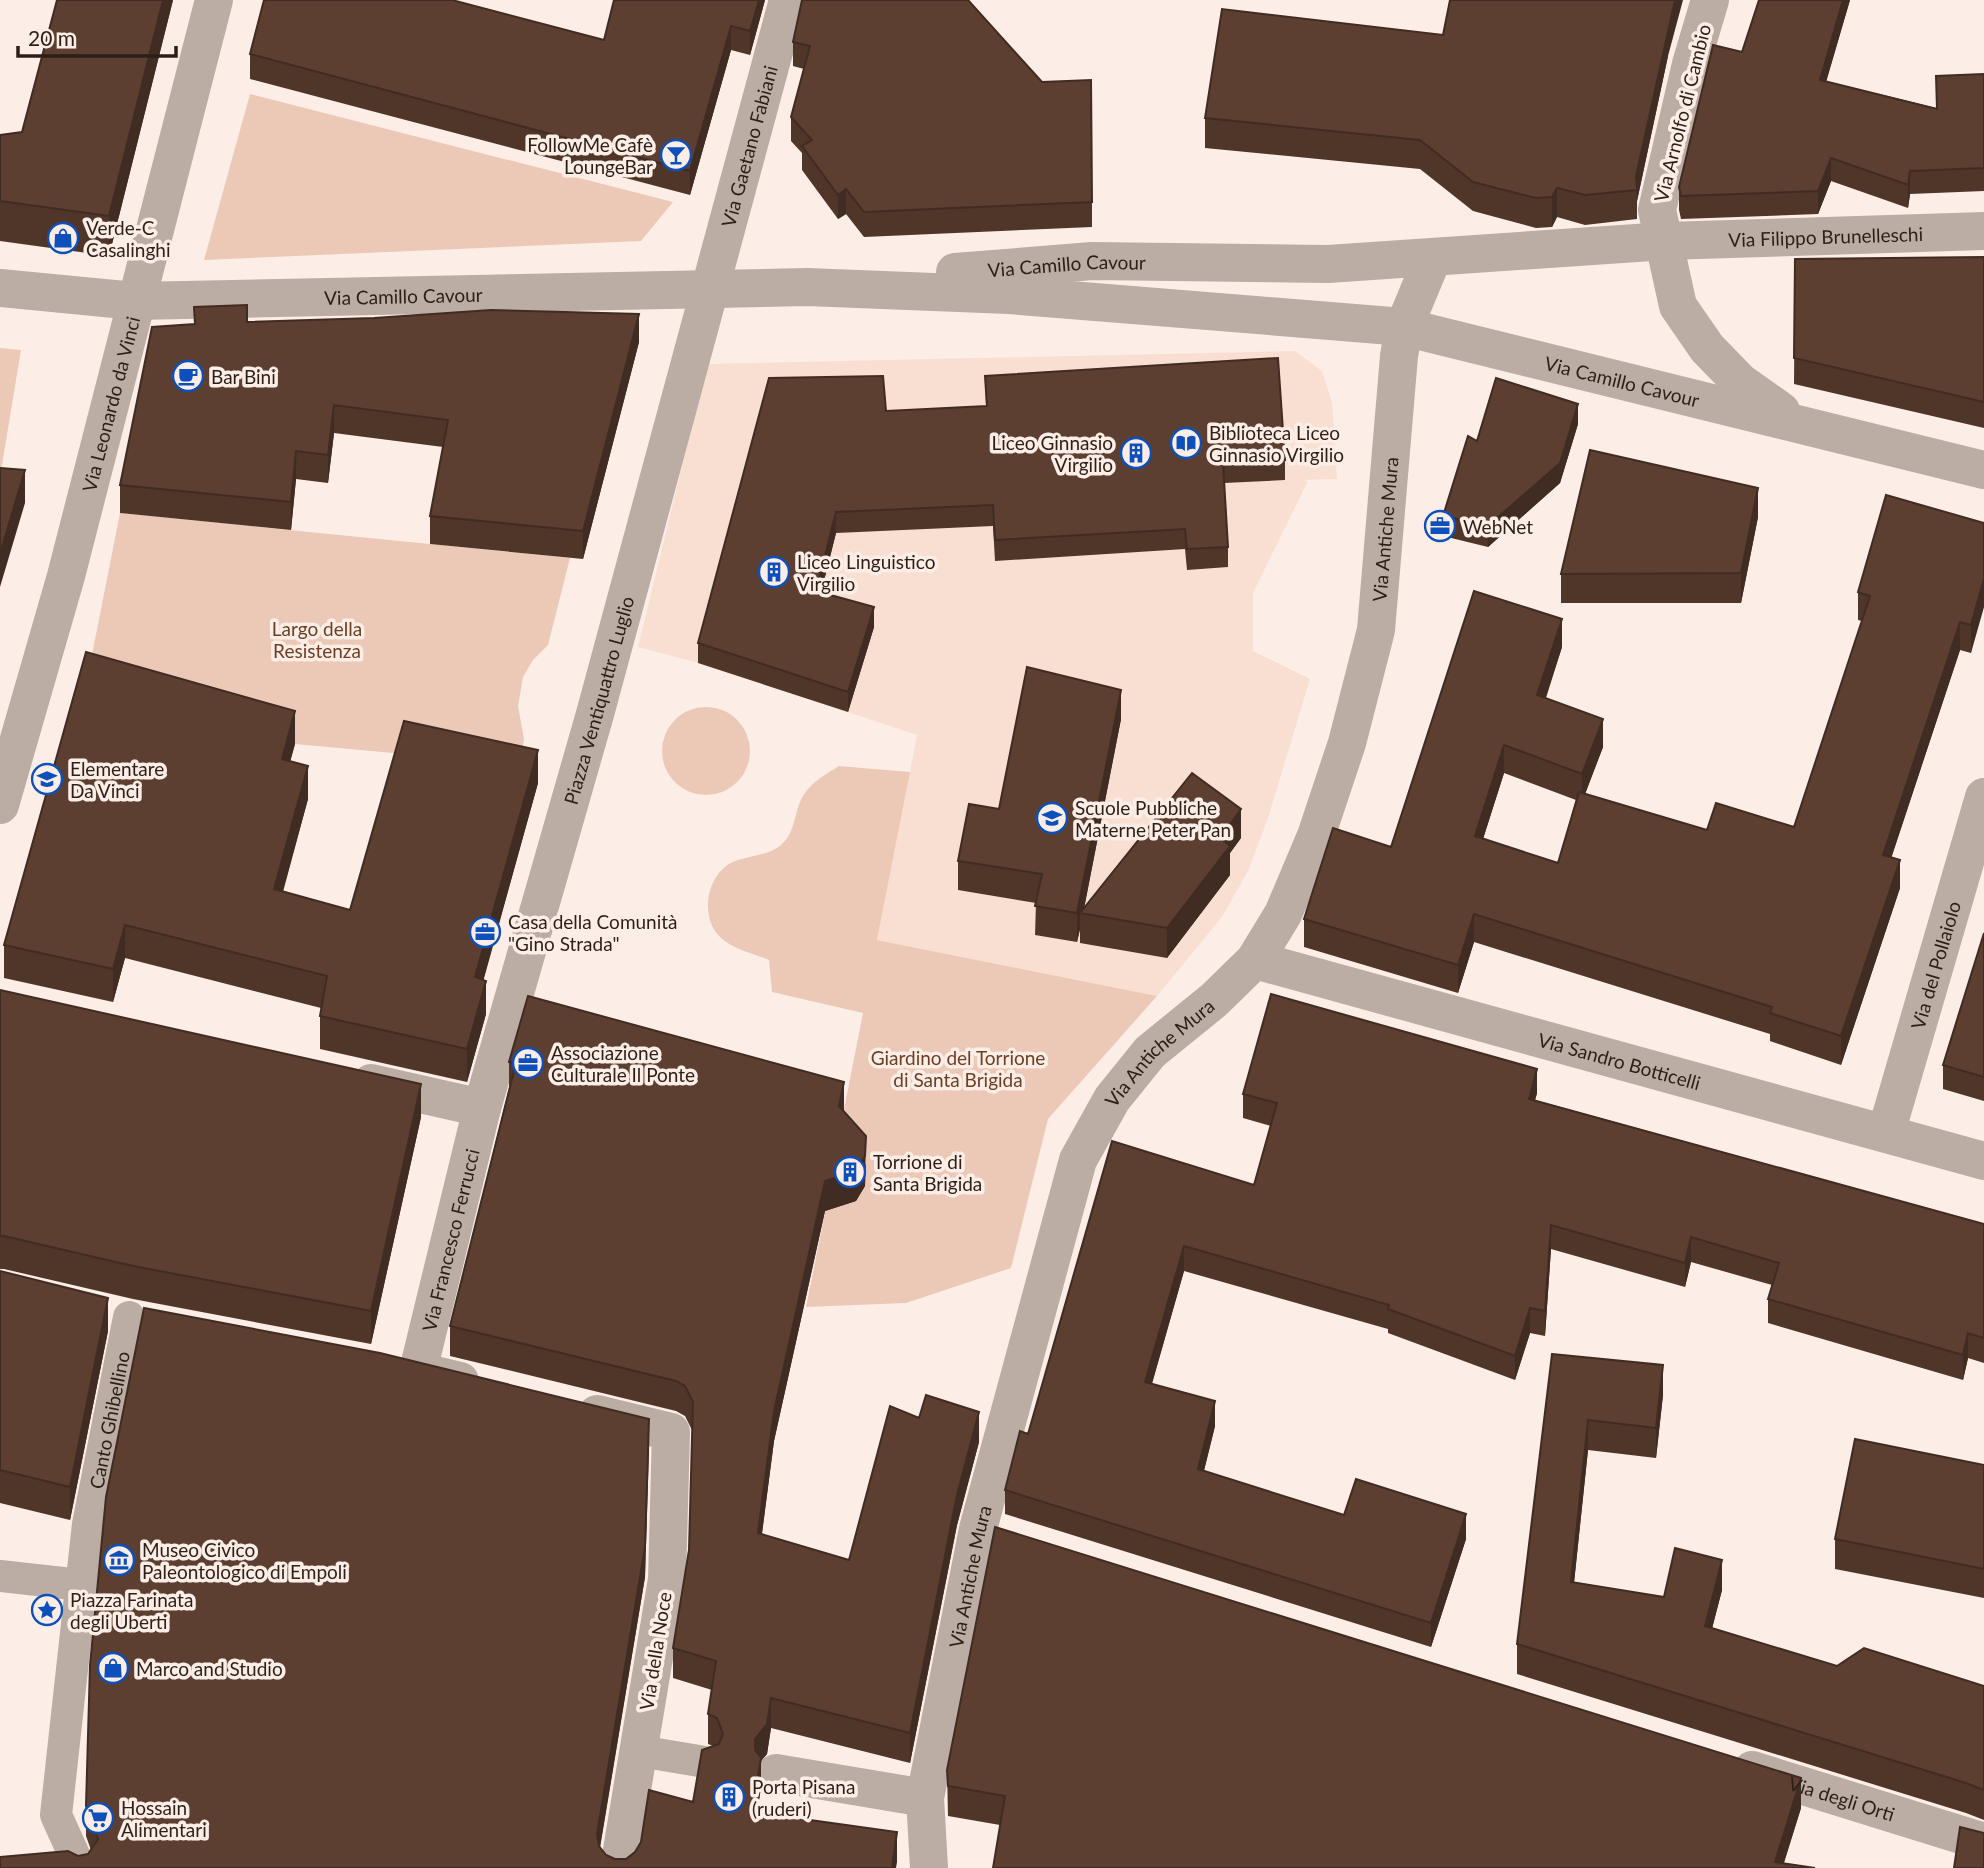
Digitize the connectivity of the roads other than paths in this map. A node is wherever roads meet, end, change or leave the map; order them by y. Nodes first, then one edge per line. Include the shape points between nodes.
1 (214, 0) edge
2 (788, 0) edge
3 (1710, 0) edge
4 (1984, 231) edge
5 (1666, 241) junction
6 (1433, 257) junction
7 (1328, 264) junction
8 (807, 287) junction
9 (0, 288) edge
10 (709, 291) junction
11 (1009, 295) junction
12 (135, 301) junction
13 (1360, 323) junction
14 (1404, 327) junction
15 (1800, 424) junction
16 (1984, 470) edge
17 (1984, 797) edge
18 (0, 805) edge
19 (1255, 960) junction
20 (334, 1075) edge
21 (482, 1108) junction
22 (1886, 1133) junction
23 (1984, 1161) edge
24 (129, 1317) dead end
25 (498, 1390) edge
26 (564, 1406) edge
27 (978, 1529) junction
28 (1018, 1541) edge
29 (0, 1576) edge
30 (81, 1585) junction
31 (639, 1751) junction
32 (1719, 1760) edge
33 (705, 1762) edge
34 (770, 1772) dead end
35 (925, 1798) junction
36 (1984, 1842) edge
37 (80, 1868) edge
38 (619, 1868) edge
39 (929, 1868) edge

1 - 12 street, Via Leonardo da Vinci
2 - 10 street, Via Gaetano Fabiani
3 - 5 street, Via Arnolfo di Cambio via 1657,210
4 - 5 street, Via Filippo Brunelleschi
5 - 6 street, Via Camillo Cavour
5 - 15 street, Via Arnolfo di Cambio via 1678,306 1707,348 1740,383
6 - 7 street, Via Camillo Cavour
6 - 14 street
7 - 8 street, Via Camillo Cavour via 1093,261
7 - 11 street, Via Camillo Cavour via 1216,281
7 - 13 street
8 - 10 street, Via Camillo Cavour
8 - 11 street, Via Camillo Cavour
9 - 12 street, Via Camillo Cavour
10 - 12 street, Via Camillo Cavour
10 - 21 street, Piazza Ventiquattro Luglio via 595,715
11 - 13 street, Via Camillo Cavour
12 - 18 street, Via Leonardo da Vinci via 66,576
13 - 14 street, Via Camillo Cavour
14 - 15 street, Via Camillo Cavour
14 - 19 street, Via Antiche Mura via 1376,631 1347,743 1315,836 1283,914
15 - 16 street, Via Camillo Cavour
17 - 22 street, Via del Pollaiolo
19 - 22 street, Via Sandro Botticelli
19 - 27 street, Via Antiche Mura via 1150,1052 1112,1098 1078,1160
20 - 21 street
21 - 25 street, Via Francesco Ferrucci via 404,1368
22 - 23 street, Via Sandro Botticelli
24 - 30 street, Canto Ghibellino via 88,1524
26 - 31 street, Via della Noce via 671,1432 667,1579
27 - 28 street
27 - 35 street, Via Antiche Mura
29 - 30 street
30 - 37 street, Canto Ghibellino via 56,1815
31 - 33 street
31 - 38 street, Via della Noce
32 - 36 street, Via degli Orti
34 - 35 street
35 - 39 street, Via Antiche Mura

